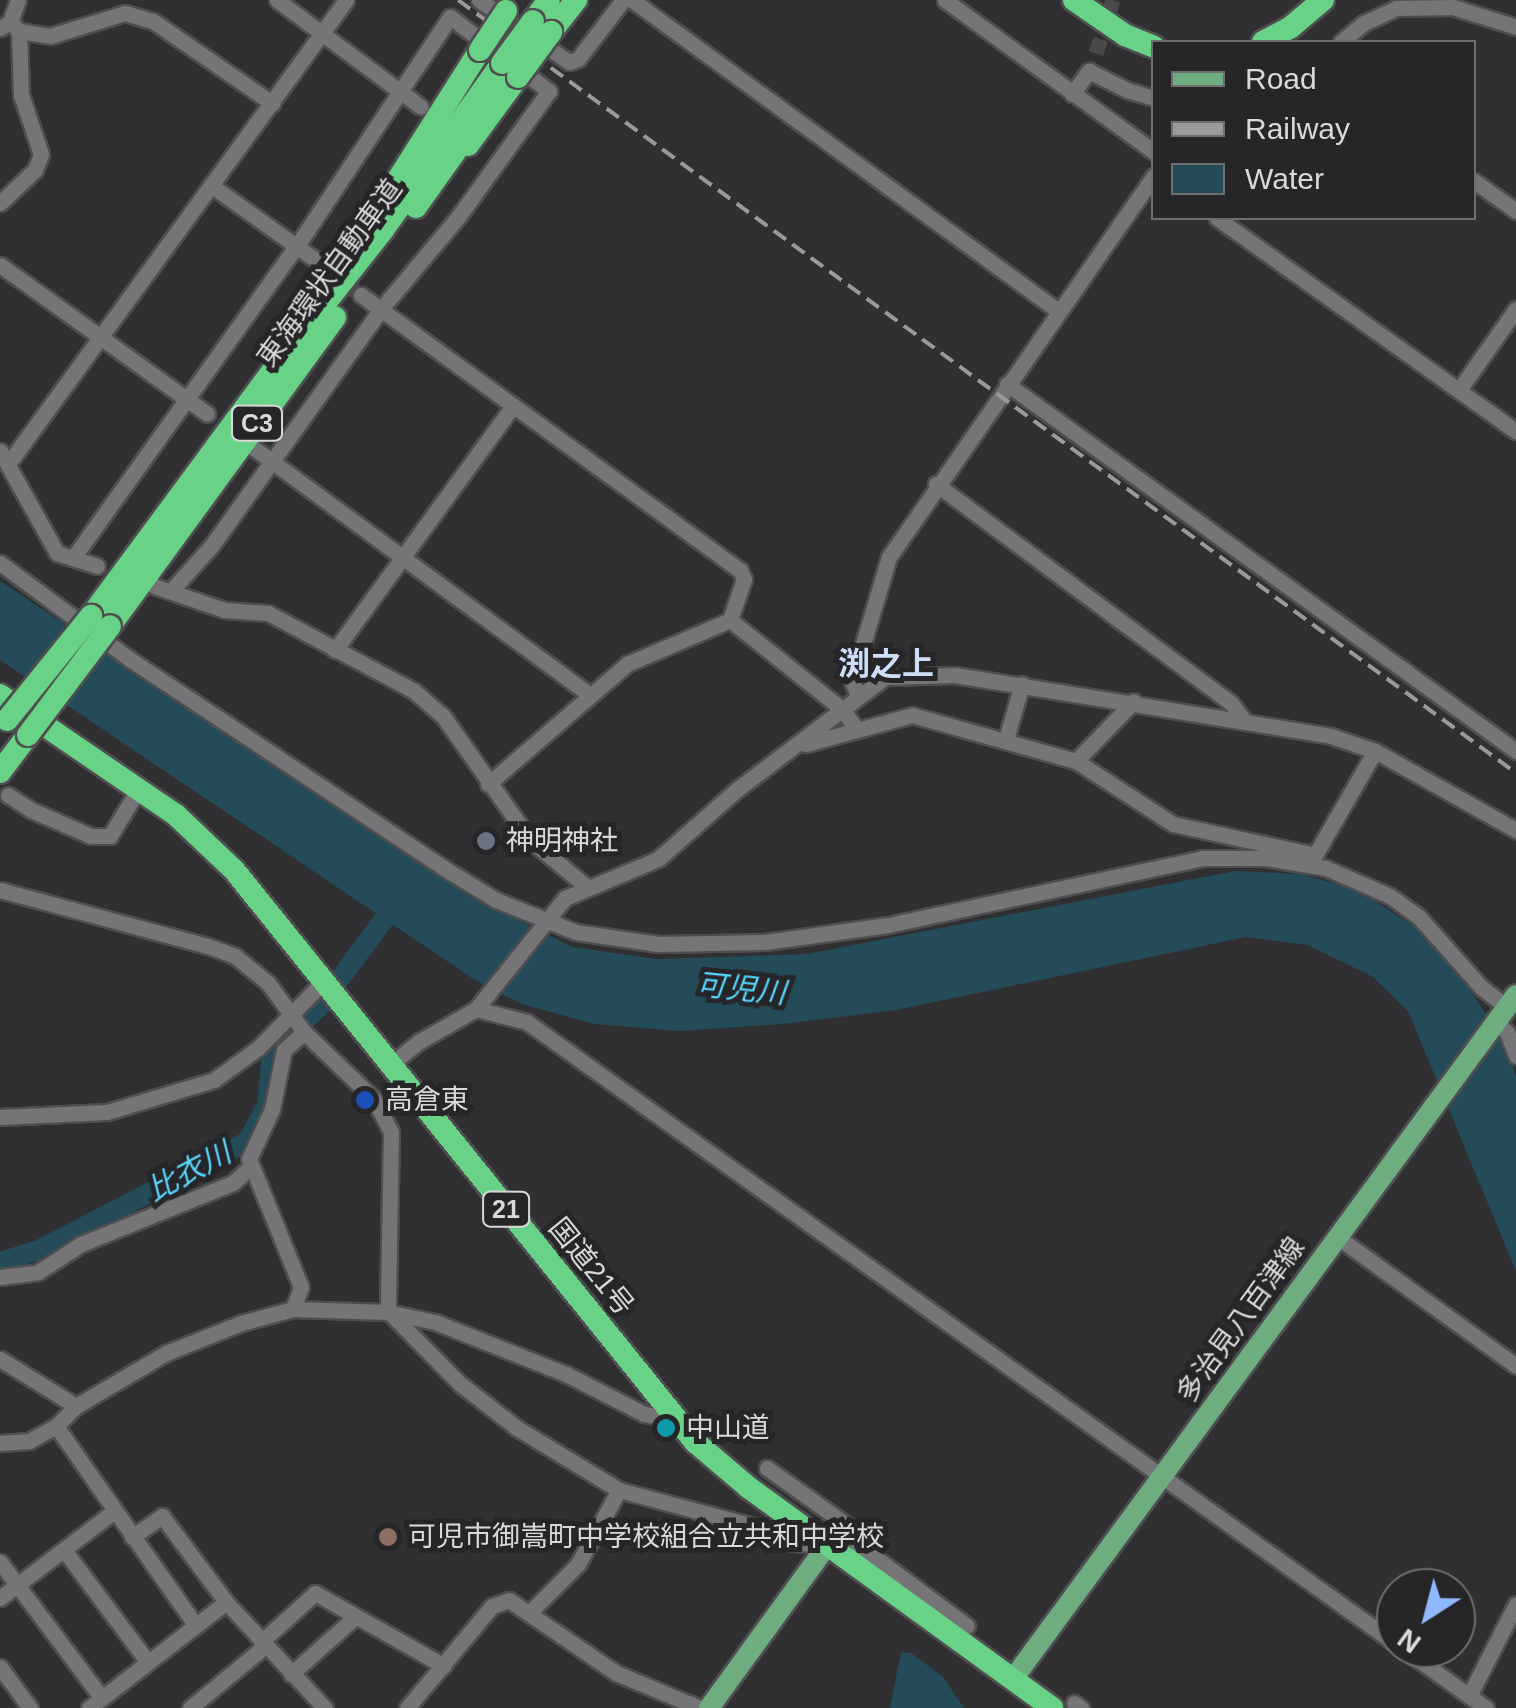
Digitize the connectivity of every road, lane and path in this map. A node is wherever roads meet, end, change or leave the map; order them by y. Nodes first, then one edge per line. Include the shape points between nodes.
1 (18, 0) edge
2 (276, 0) edge
3 (346, 0) edge
4 (480, 0) edge
5 (550, 0) edge
6 (564, 0) edge
7 (576, 0) edge
8 (623, 0) edge
9 (632, 0) edge
10 (945, 0) edge
11 (1074, 0) edge
12 (1089, 0) edge
13 (1323, 0) edge
14 (509, 6) edge
15 (1516, 26) edge
16 (10, 27) edge
17 (542, 28) junction
18 (322, 33) junction
19 (1126, 35) junction
20 (1267, 40) edge
21 (1343, 40) edge
22 (1151, 46) edge
23 (1096, 53) tunnel mouth
24 (511, 71) junction
25 (1089, 71) junction
26 (400, 92) junction
27 (1072, 94) junction
28 (1151, 97) edge
29 (272, 102) junction
30 (422, 107) dead end
31 (478, 147) dead end
32 (1151, 150) edge
33 (498, 162) junction
34 (1151, 180) edge
35 (1476, 182) edge
36 (212, 186) junction
37 (0, 204) edge
38 (1516, 210) edge
39 (1220, 220) edge
40 (296, 247) junction
41 (317, 261) tunnel mouth
42 (0, 265) edge
43 (361, 295) tunnel mouth
44 (381, 309) junction
45 (1057, 310) junction
46 (1516, 310) edge
47 (101, 337) junction
48 (278, 363) junction
49 (1007, 384) junction
50 (1459, 390) junction
51 (188, 402) junction
52 (514, 406) junction
53 (207, 414) dead end
54 (1516, 430) edge
55 (251, 446) dead end
56 (4, 457) edge
57 (272, 461) junction
58 (936, 484) junction
59 (73, 558) junction
60 (402, 559) junction
61 (0, 563) edge
62 (97, 566) dead end
63 (154, 586) dead end
64 (172, 591) junction
65 (730, 620) junction
66 (100, 621) junction
67 (334, 650) junction
68 (1022, 684) junction
69 (588, 694) junction
70 (0, 695) edge
71 (858, 696) junction
72 (1134, 701) junction
73 (842, 709) junction
74 (1244, 720) junction
75 (4, 725) edge
76 (856, 730) junction
77 (1006, 739) junction
78 (798, 746) junction
79 (1374, 750) junction
80 (1516, 751) edge
81 (1076, 761) junction
82 (4, 783) edge
83 (488, 784) junction
84 (139, 788) junction
85 (1516, 830) edge
86 (586, 886) junction
87 (0, 890) edge
88 (548, 917) junction
89 (331, 989) junction
90 (481, 1004) junction
91 (1507, 1008) edge
92 (290, 1016) junction
93 (304, 1032) junction
94 (1516, 1056) edge
95 (395, 1071) junction
96 (373, 1098) junction
97 (0, 1116) edge
98 (249, 1168) junction
99 (1336, 1236) junction
100 (0, 1277) edge
101 (293, 1308) junction
102 (388, 1312) junction
103 (0, 1358) edge
104 (1516, 1366) edge
105 (76, 1406) junction
106 (674, 1420) junction
107 (56, 1426) junction
108 (0, 1443) edge
109 (766, 1468) dead end
110 (1161, 1478) junction
111 (618, 1490) junction
112 (113, 1512) junction
113 (132, 1537) junction
114 (828, 1544) junction
115 (64, 1550) junction
116 (0, 1562) edge
117 (19, 1585) junction
118 (0, 1598) edge
119 (226, 1602) junction
120 (1516, 1604) edge
121 (529, 1612) junction
122 (356, 1616) junction
123 (194, 1623) junction
124 (967, 1626) dead end
125 (1376, 1630) edge
126 (263, 1644) junction
127 (147, 1661) junction
128 (444, 1666) junction
129 (0, 1667) edge
130 (1430, 1668) edge
131 (292, 1674) junction
132 (1014, 1679) junction
133 (1469, 1696) junction
134 (95, 1703) edge
135 (317, 1706) edge
136 (1069, 1706) edge
137 (30, 1708) edge
138 (190, 1708) edge
139 (407, 1708) edge
140 (700, 1708) edge
141 (709, 1708) edge
142 (1486, 1708) edge

1 - 16 street
2 - 18 street
3 - 18 street
4 - 8 street via 569,62
5 - 17 highway, 東海環状自動車道 / C3
6 - 17 highway, 東海環状自動車道 / C3
7 - 17 highway
9 - 45 street
10 - 27 street
11 - 19 highway
12 - 19 highway
13 - 20 highway
14 - 48 highway, bridge
15 - 21 street via 1453,7 1396,8
16 - 29 street via 50,36 126,13 152,21
16 - 37 street via 41,154 35,170
17 - 24 highway, 東海環状自動車道 / C3, bridge
18 - 26 street
18 - 29 street
19 - 22 highway
23 - 25 street
24 - 48 highway, 東海環状自動車道 / C3
24 - 66 highway, 東海環状自動車道 / C3 via 406,222
25 - 27 street
25 - 28 street
26 - 30 street
26 - 33 street via 450,17 549,91
26 - 40 street
27 - 32 street
29 - 36 street
31 - 33 street
33 - 44 street
34 - 45 street
35 - 38 street
36 - 40 street
36 - 47 street
39 - 50 street
40 - 41 street
40 - 51 street
42 - 47 street
43 - 44 street
44 - 52 street
44 - 57 street
45 - 49 street
46 - 50 street
47 - 51 street
47 - 56 street
48 - 66 highway, 東海環状自動車道 / C3
49 - 58 street
49 - 80 street
50 - 54 street
51 - 53 street
51 - 59 street
52 - 60 street
52 - 65 street via 740,570 744,579
55 - 57 street
56 - 59 street via 57,553
57 - 60 street
57 - 64 street
58 - 71 street via 882,572 852,681
58 - 74 street
59 - 62 street
60 - 67 street
60 - 69 street
61 - 88 street via 130,660 442,868 496,900
63 - 64 street
64 - 67 street via 224,610 268,612
65 - 69 street via 627,664
65 - 73 street
66 - 75 highway, 東海環状自動車道 / C3, bridge
66 - 82 highway, 東海環状自動車道 / C3, bridge
67 - 83 street via 414,690 443,716
68 - 71 street via 901,673
68 - 72 street
68 - 77 street
69 - 83 street
70 - 84 highway, 国道21号 / 21
71 - 73 street
72 - 74 street
72 - 81 street
73 - 76 street
73 - 78 street
74 - 79 street
76 - 77 street via 912,715
76 - 78 street
77 - 81 street
78 - 86 street via 658,859
79 - 81 street via 1315,855 1173,824
79 - 85 street
82 - 84 street via 32,810 92,836 110,836
83 - 86 street via 545,856
84 - 89 highway, 国道21号 / 21 via 234,870
86 - 88 street
87 - 92 street via 236,956 268,983
88 - 90 street
88 - 91 street via 576,932 616,940 765,942 888,925 1202,858 1266,858 1326,868 1390,896
89 - 92 street
89 - 95 highway, 国道21号 / 21
90 - 95 street via 420,1041
90 - 110 street via 527,1022
91 - 94 street via 1506,1032
91 - 99 main road, 多治見八百津線
92 - 93 street
92 - 97 street via 214,1080 107,1112
93 - 96 street
93 - 98 street via 284,1050 272,1110
95 - 96 street
95 - 106 highway, 国道21号 / 21
96 - 102 street via 391,1132
98 - 100 street via 233,1184 81,1244 38,1272
98 - 101 street via 301,1287
99 - 104 street
99 - 110 main road, 多治見八百津線
101 - 102 street
101 - 105 street via 166,1353
102 - 106 street via 451,1328 644,1414
102 - 111 street via 459,1383 517,1428
103 - 105 street
105 - 107 street
106 - 114 highway, 国道21号 / 21 via 748,1487
107 - 108 street via 29,1441
107 - 112 street
109 - 124 street via 848,1526 857,1544
110 - 125 street
110 - 132 main road, 多治見八百津線
111 - 114 street via 792,1543
111 - 121 street via 578,1564
112 - 113 street
112 - 115 street
113 - 119 street via 162,1516
113 - 123 street
114 - 132 highway, 国道21号 / 21
114 - 141 main road
115 - 117 street
115 - 127 street
116 - 117 street
117 - 118 street
117 - 134 street
119 - 123 street
119 - 126 street
120 - 133 street
121 - 128 street via 509,1600 492,1606
121 - 140 street via 616,1674
122 - 126 street via 315,1593
122 - 128 street
122 - 131 street
123 - 127 street
126 - 131 street
126 - 138 street
127 - 134 street
128 - 139 street
129 - 137 street
130 - 133 street
131 - 135 street
132 - 136 highway, 国道21号 / 21
133 - 142 street

